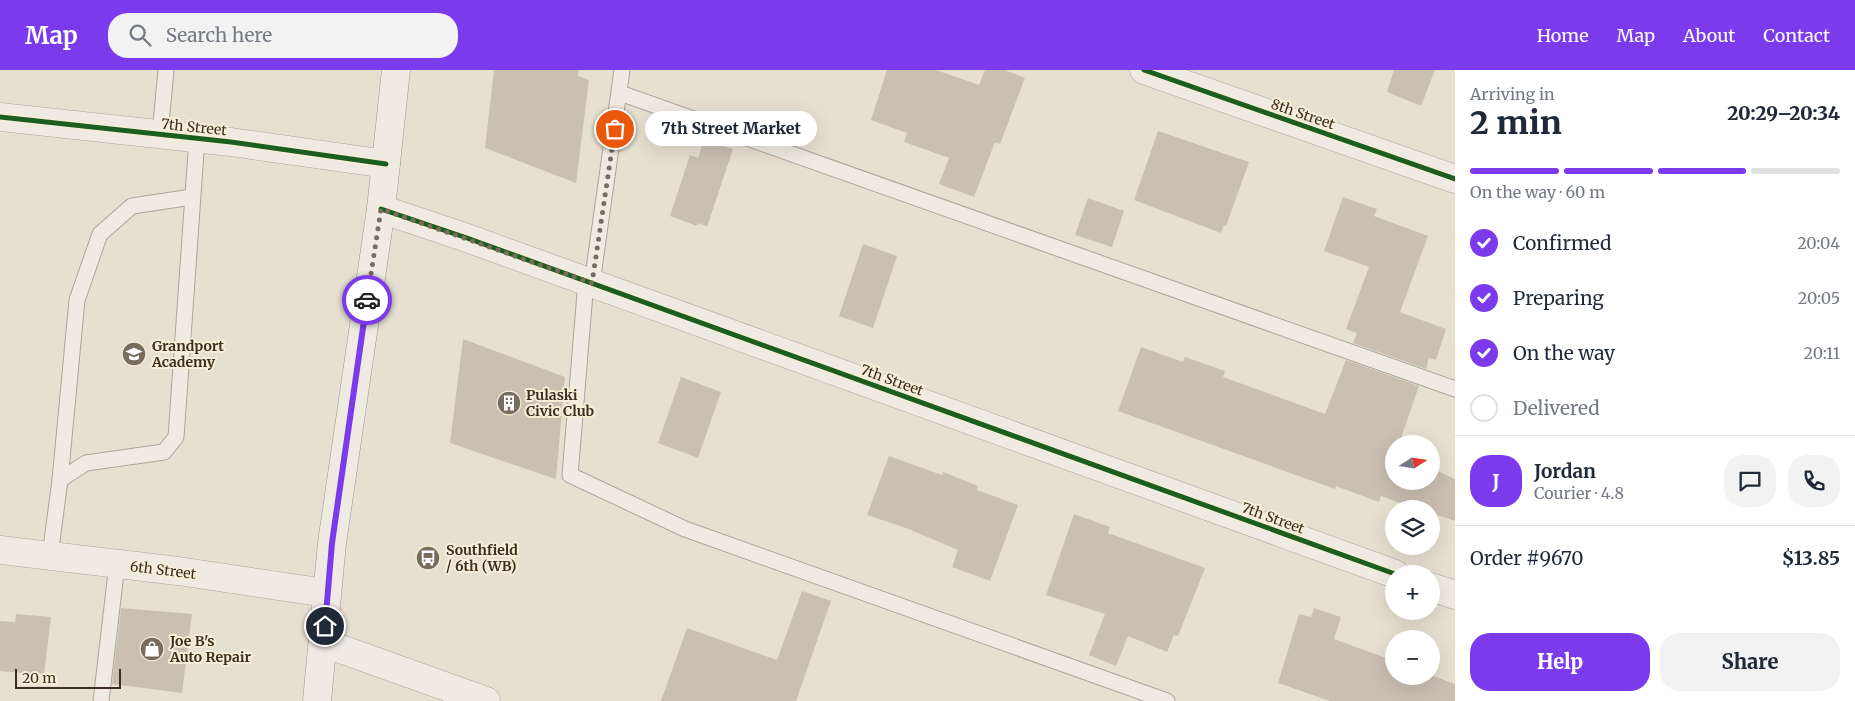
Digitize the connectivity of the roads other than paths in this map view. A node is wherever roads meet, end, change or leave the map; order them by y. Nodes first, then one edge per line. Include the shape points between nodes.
1 (166, 70) edge
2 (396, 70) edge
3 (622, 70) edge
4 (1144, 70) edge
5 (620, 94) junction
6 (0, 117) edge
7 (160, 134) junction
8 (197, 138) junction
9 (386, 164) junction
10 (1455, 179) edge
11 (192, 197) junction
12 (381, 209) junction
13 (589, 282) junction
14 (1455, 389) edge
15 (60, 480) junction
16 (0, 550) edge
17 (50, 556) junction
18 (117, 564) junction
19 (1385, 570) edge
20 (1440, 590) edge
21 (326, 593) junction
22 (1455, 596) edge
23 (324, 643) junction
24 (100, 701) edge
25 (317, 701) edge
26 (486, 701) edge
27 (1167, 701) edge

1 - 7 lane
2 - 9 street
3 - 5 lane
4 - 10 street, 8th Street
5 - 13 lane
5 - 14 lane
6 - 7 street, 7th Street
7 - 8 street, 7th Street
8 - 9 street, 7th Street
8 - 11 lane
9 - 12 street
11 - 15 lane via 132,206 100,234 77,300
11 - 15 lane via 176,438 164,452 86,463
12 - 13 street, 7th Street
12 - 21 street
13 - 19 street, 7th Street
13 - 27 lane via 570,475 685,530
15 - 17 lane
16 - 17 street, 6th Street
17 - 18 street, 6th Street
18 - 21 street, 6th Street
18 - 24 lane
20 - 22 street
21 - 23 street
23 - 25 street
23 - 26 street

